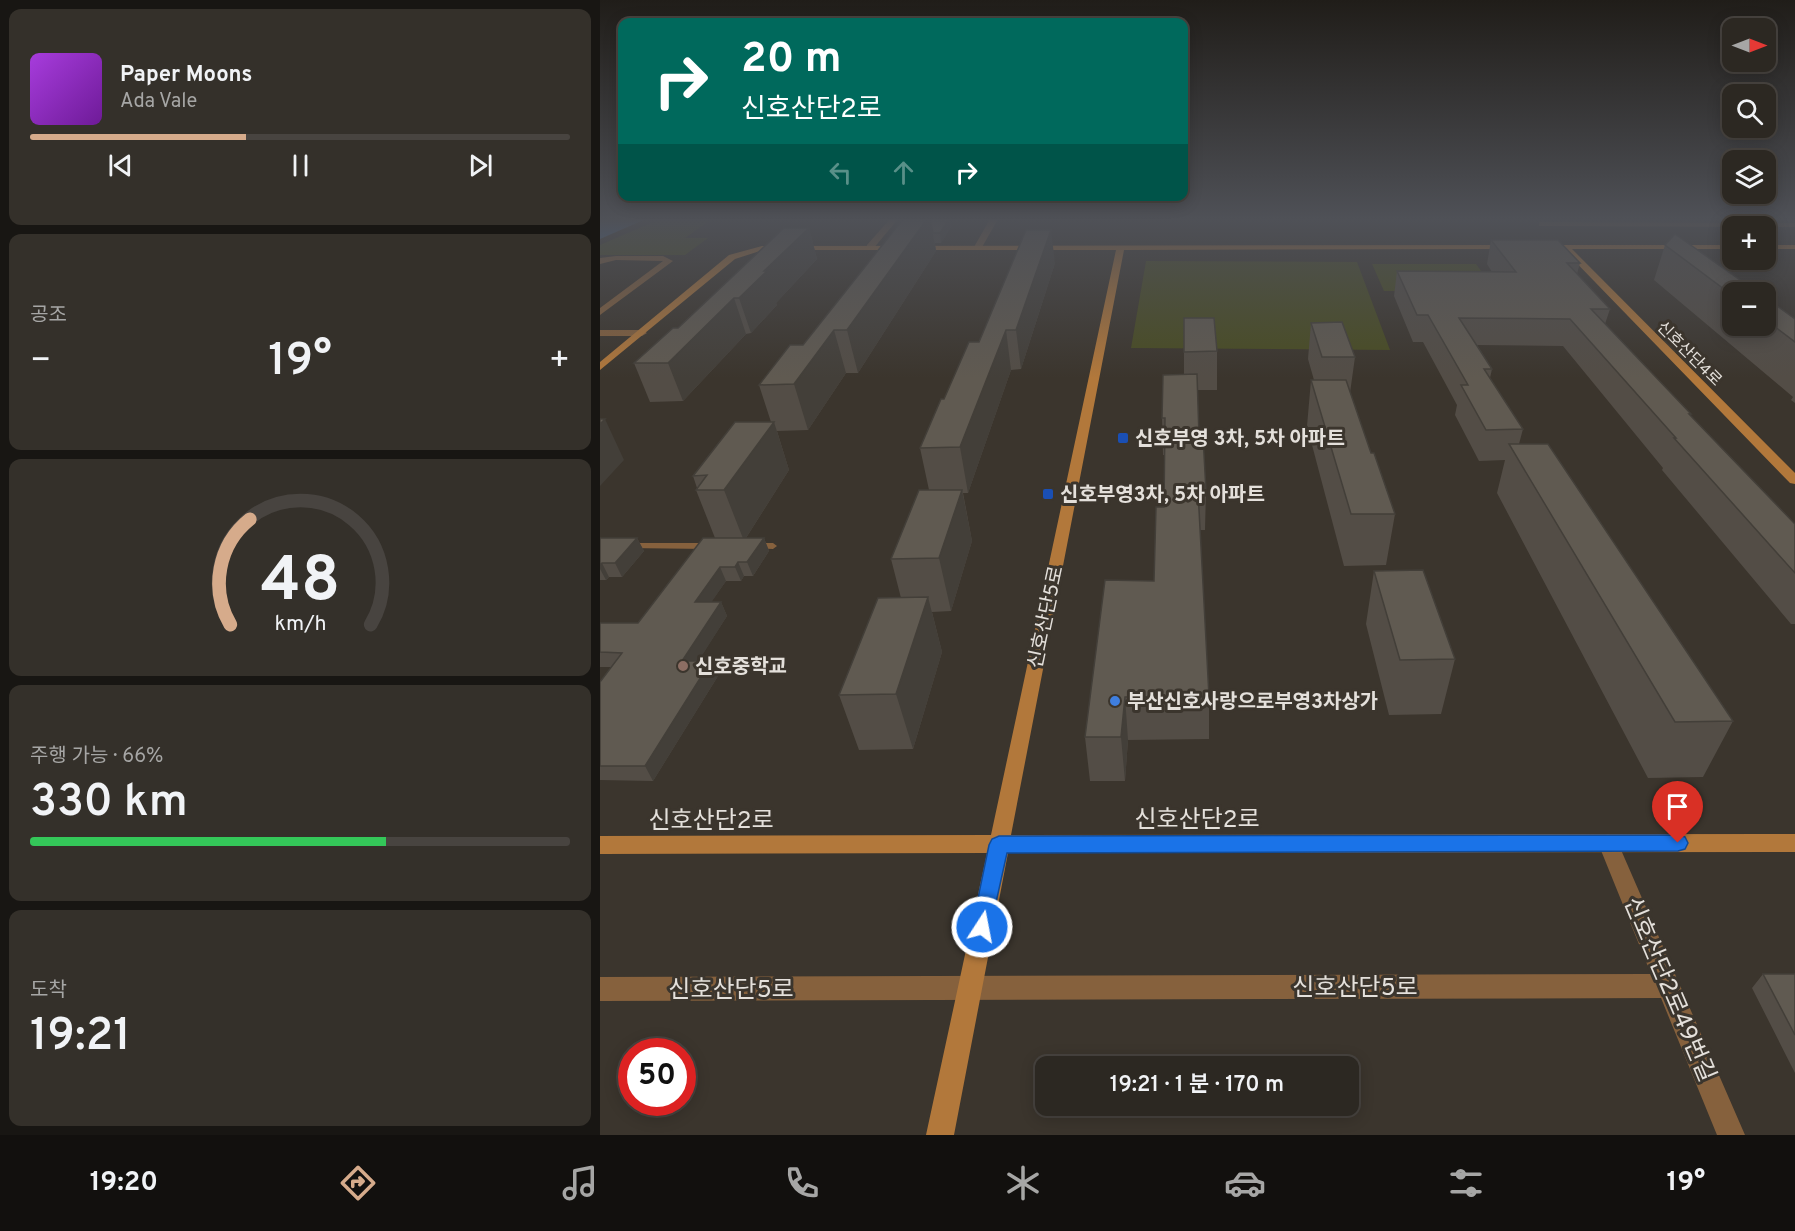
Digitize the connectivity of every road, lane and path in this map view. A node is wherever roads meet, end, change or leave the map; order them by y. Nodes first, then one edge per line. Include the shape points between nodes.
1 (653, 272) edge
2 (714, 272) edge
3 (1116, 272) edge
4 (1590, 272) edge
5 (600, 312) edge
6 (600, 333) edge
7 (642, 333) junction
8 (600, 367) edge
9 (1795, 480) edge
10 (623, 546) edge
11 (715, 546) edge
12 (750, 546) edge
13 (772, 546) dead end
14 (1608, 843) junction
15 (1795, 843) edge
16 (600, 845) edge
17 (999, 845) junction
18 (1669, 986) junction
19 (970, 988) junction
20 (600, 989) edge
21 (940, 1135) edge
22 (1731, 1135) edge

1 - 5 street
2 - 7 main road
3 - 17 main road, 신호산단5로
4 - 9 main road, 신호산단4로
6 - 7 street
7 - 8 main road
10 - 11 lane
12 - 13 lane
14 - 15 main road, 신호산단2로
14 - 17 main road, 신호산단2로
14 - 18 street, 신호산단2로49번길
16 - 17 main road, 신호산단2로
17 - 19 main road, 신호산단5로
18 - 19 street, 신호산단5로
18 - 22 street, 신호산단2로49번길
19 - 20 street, 신호산단5로
19 - 21 main road, 신호산단5로

